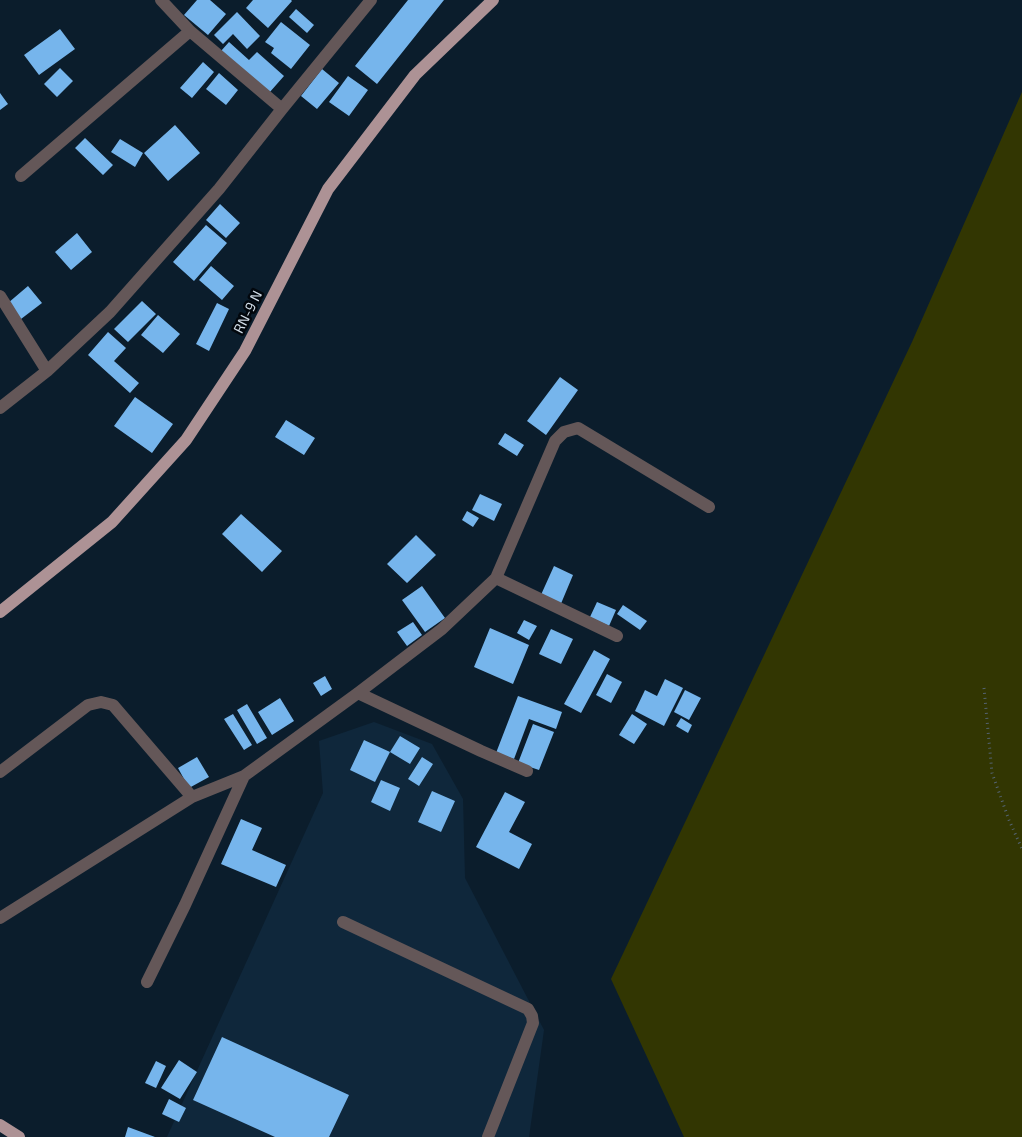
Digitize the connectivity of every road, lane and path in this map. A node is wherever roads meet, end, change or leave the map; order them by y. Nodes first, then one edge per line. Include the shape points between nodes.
1 (160, 0) edge
2 (371, 0) edge
3 (493, 0) edge
4 (190, 31) junction
5 (282, 109) junction
6 (21, 176) dead end
7 (0, 296) edge
8 (47, 371) junction
9 (0, 408) edge
10 (709, 508) dead end
11 (496, 578) junction
12 (0, 612) edge
13 (617, 636) dead end
14 (984, 688) dead end
15 (358, 693) junction
16 (527, 771) dead end
17 (0, 772) edge
18 (244, 776) junction
19 (192, 797) junction
20 (1022, 849) edge
21 (0, 918) edge
22 (343, 922) dead end
23 (147, 982) dead end
24 (0, 1125) edge
25 (19, 1137) edge
26 (488, 1137) edge

1 - 4 street
2 - 5 street
3 - 12 main road, RN-9 N via 415,75 328,189 245,351 186,440 112,522
4 - 5 street
4 - 6 street
5 - 8 street via 219,189 110,312
7 - 8 street
8 - 9 street
10 - 11 street via 578,428 564,432 555,441
11 - 13 street
11 - 15 street via 442,629
14 - 20 path via 992,773
15 - 16 street
15 - 18 street
17 - 19 street via 88,705 101,702 113,705
18 - 19 street
18 - 23 street
19 - 21 street
22 - 26 street via 528,1009 533,1023
24 - 25 main road

